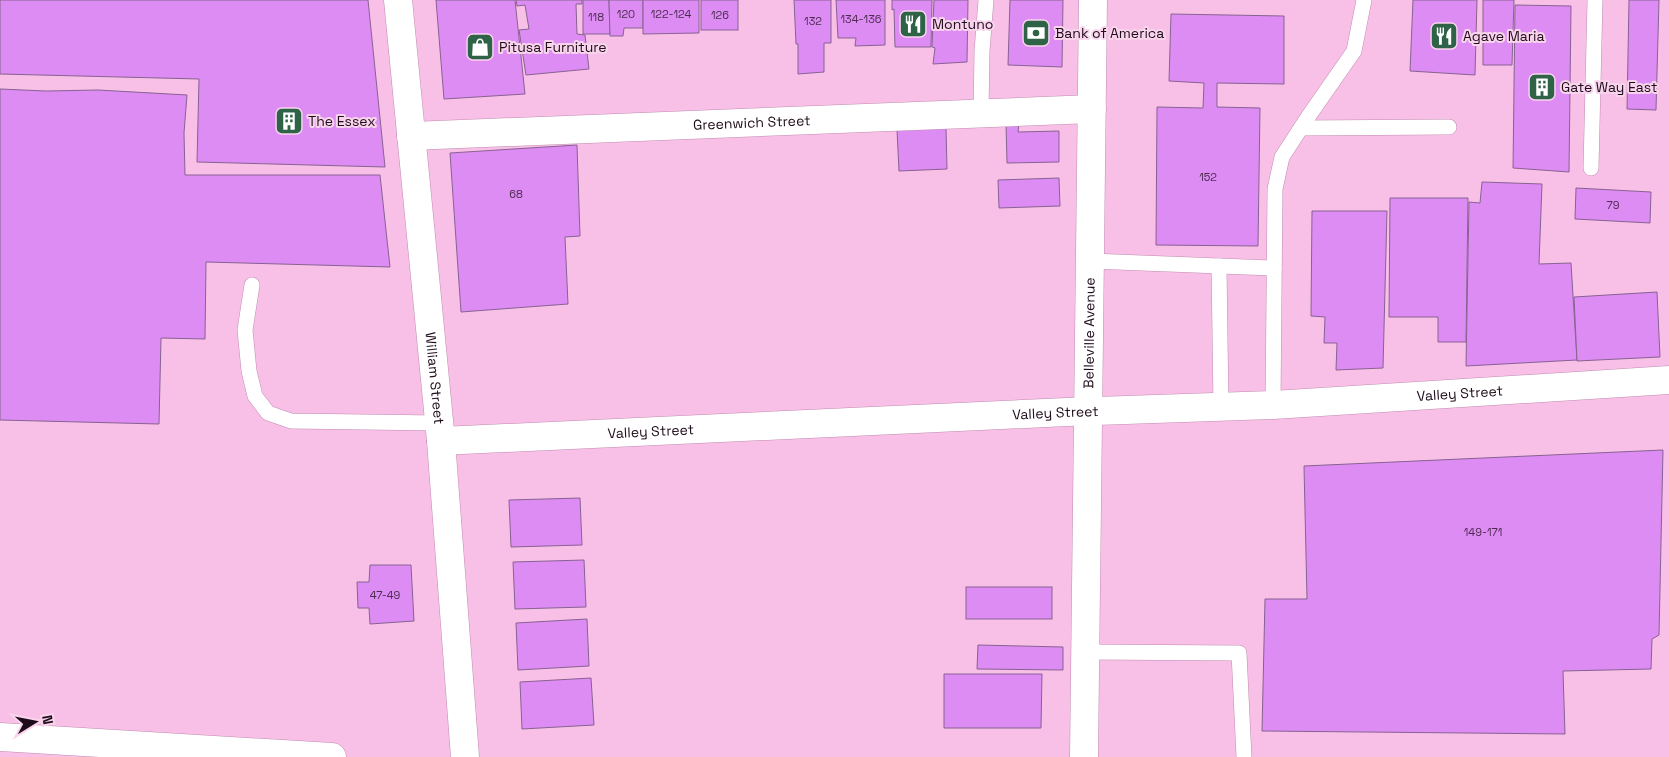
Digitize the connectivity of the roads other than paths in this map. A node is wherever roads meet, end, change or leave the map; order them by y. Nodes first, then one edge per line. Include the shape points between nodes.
1 (398, 0) edge
2 (986, 0) edge
3 (1093, 0) edge
4 (1364, 0) edge
5 (1595, 0) edge
6 (1092, 109) junction
7 (981, 113) junction
8 (1449, 127) dead end
9 (1301, 128) junction
10 (410, 136) junction
11 (1591, 168) dead end
12 (1090, 261) junction
13 (1220, 266) junction
14 (1274, 268) junction
15 (252, 285) dead end
16 (1669, 380) edge
17 (1273, 405) junction
18 (1221, 407) junction
19 (1089, 411) junction
20 (440, 432) junction
21 (1086, 652) junction
22 (0, 737) edge
23 (332, 757) edge
24 (465, 757) edge
25 (1084, 757) edge
26 (1244, 757) edge

1 - 10 street, William Street
2 - 7 lane
3 - 6 street, Belleville Avenue
4 - 9 lane via 1354,52
5 - 11 lane
6 - 7 street, Greenwich Street
6 - 12 street, Belleville Avenue
7 - 10 street, Greenwich Street
8 - 9 lane
9 - 14 lane via 1282,157 1275,189
10 - 20 street, William Street
12 - 13 lane
12 - 19 street, Belleville Avenue
13 - 14 lane
13 - 18 lane
14 - 17 lane
15 - 20 lane via 245,330 249,371 255,396 268,414 291,420
16 - 17 street, Valley Street
17 - 18 street, Valley Street
18 - 19 street, Valley Street
19 - 20 street, Valley Street
19 - 21 street, Belleville Avenue
20 - 24 street, William Street
21 - 25 street, Belleville Avenue
21 - 26 lane via 1240,653
22 - 23 street

